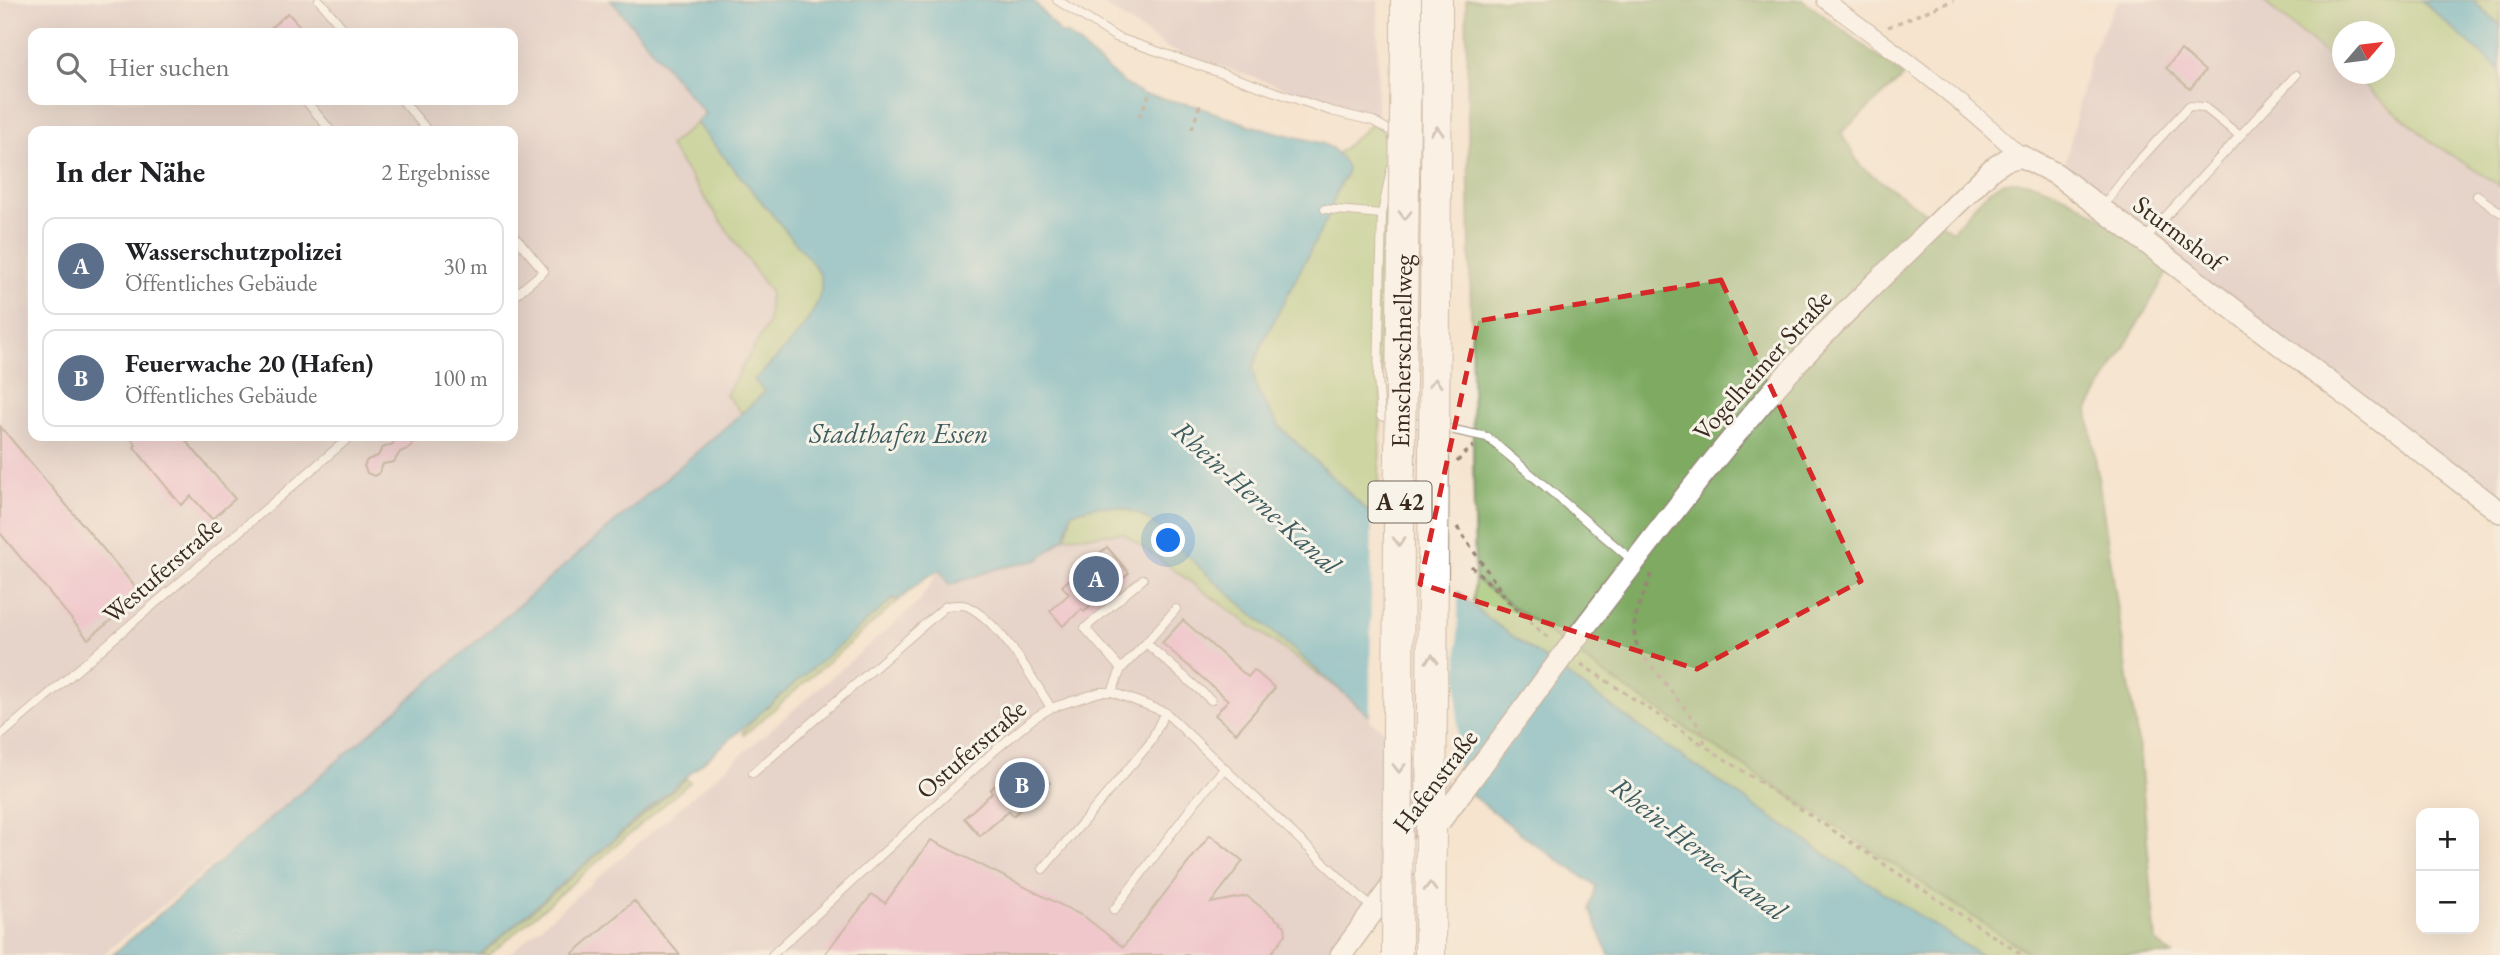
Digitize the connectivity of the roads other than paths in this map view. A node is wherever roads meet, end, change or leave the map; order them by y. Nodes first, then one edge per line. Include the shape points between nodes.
1 (319, 0) edge
2 (1057, 0) edge
3 (1406, 0) edge
4 (1437, 0) edge
5 (1825, 0) edge
6 (343, 28) edge
7 (2296, 75) dead end
8 (309, 105) edge
9 (406, 105) edge
10 (327, 126) edge
11 (424, 126) edge
12 (2240, 136) junction
13 (2021, 156) junction
14 (2477, 197) dead end
15 (2101, 208) junction
16 (1325, 209) dead end
17 (2500, 212) edge
18 (1382, 214) junction
19 (518, 239) edge
20 (2143, 241) junction
21 (518, 294) edge
22 (345, 441) edge
23 (2500, 512) edge
24 (1635, 562) junction
25 (1143, 579) dead end
26 (1176, 609) dead end
27 (1574, 641) joint
28 (1146, 643) junction
29 (1121, 669) junction
30 (1112, 692) junction
31 (1211, 700) dead end
32 (1051, 708) junction
33 (1165, 712) junction
34 (0, 736) edge
35 (1224, 769) junction
36 (753, 772) dead end
37 (1043, 869) dead end
38 (1114, 910) dead end
39 (1374, 910) junction
40 (772, 955) edge
41 (1341, 955) edge
42 (1397, 955) edge
43 (1430, 955) edge

1 - 6 lane
2 - 18 lane via 1116,37 1331,111 1373,121 1394,133
3 -> 42 highway, Emscherschnellweg / A 42, bridge
43 -> 4 highway, Emscherschnellweg / A 42, bridge
5 - 13 street, Sturmshof via 1997,132
7 - 12 lane
8 - 10 lane
9 - 11 lane
12 - 15 lane via 2204,107 2189,107
12 - 20 lane
13 - 15 street, Sturmshof via 2056,174
13 - 24 street, Vogelheimer Straße via 1992,169 1843,314 1703,473
14 - 17 lane
15 - 20 street, Sturmshof
16 - 18 lane
18 - 24 lane via 1381,416 1488,437
19 - 21 lane via 544,271
20 - 23 street, Sturmshof
22 - 34 lane, Westuferstraße
24 - 27 street, Vogelheimer Straße
25 - 29 lane via 1086,628
26 - 28 lane
27 - 39 street, Hafenstraße, bridge
28 - 29 lane
28 - 31 lane
29 - 30 lane
30 - 32 lane, Ostuferstraße
30 - 33 lane
32 - 36 lane via 1010,646 981,614 964,605 946,606
32 - 40 lane, Ostuferstraße via 993,752
33 - 35 lane
33 - 37 lane via 1150,743
35 - 38 lane
35 - 39 lane
39 - 41 street, Hafenstraße

